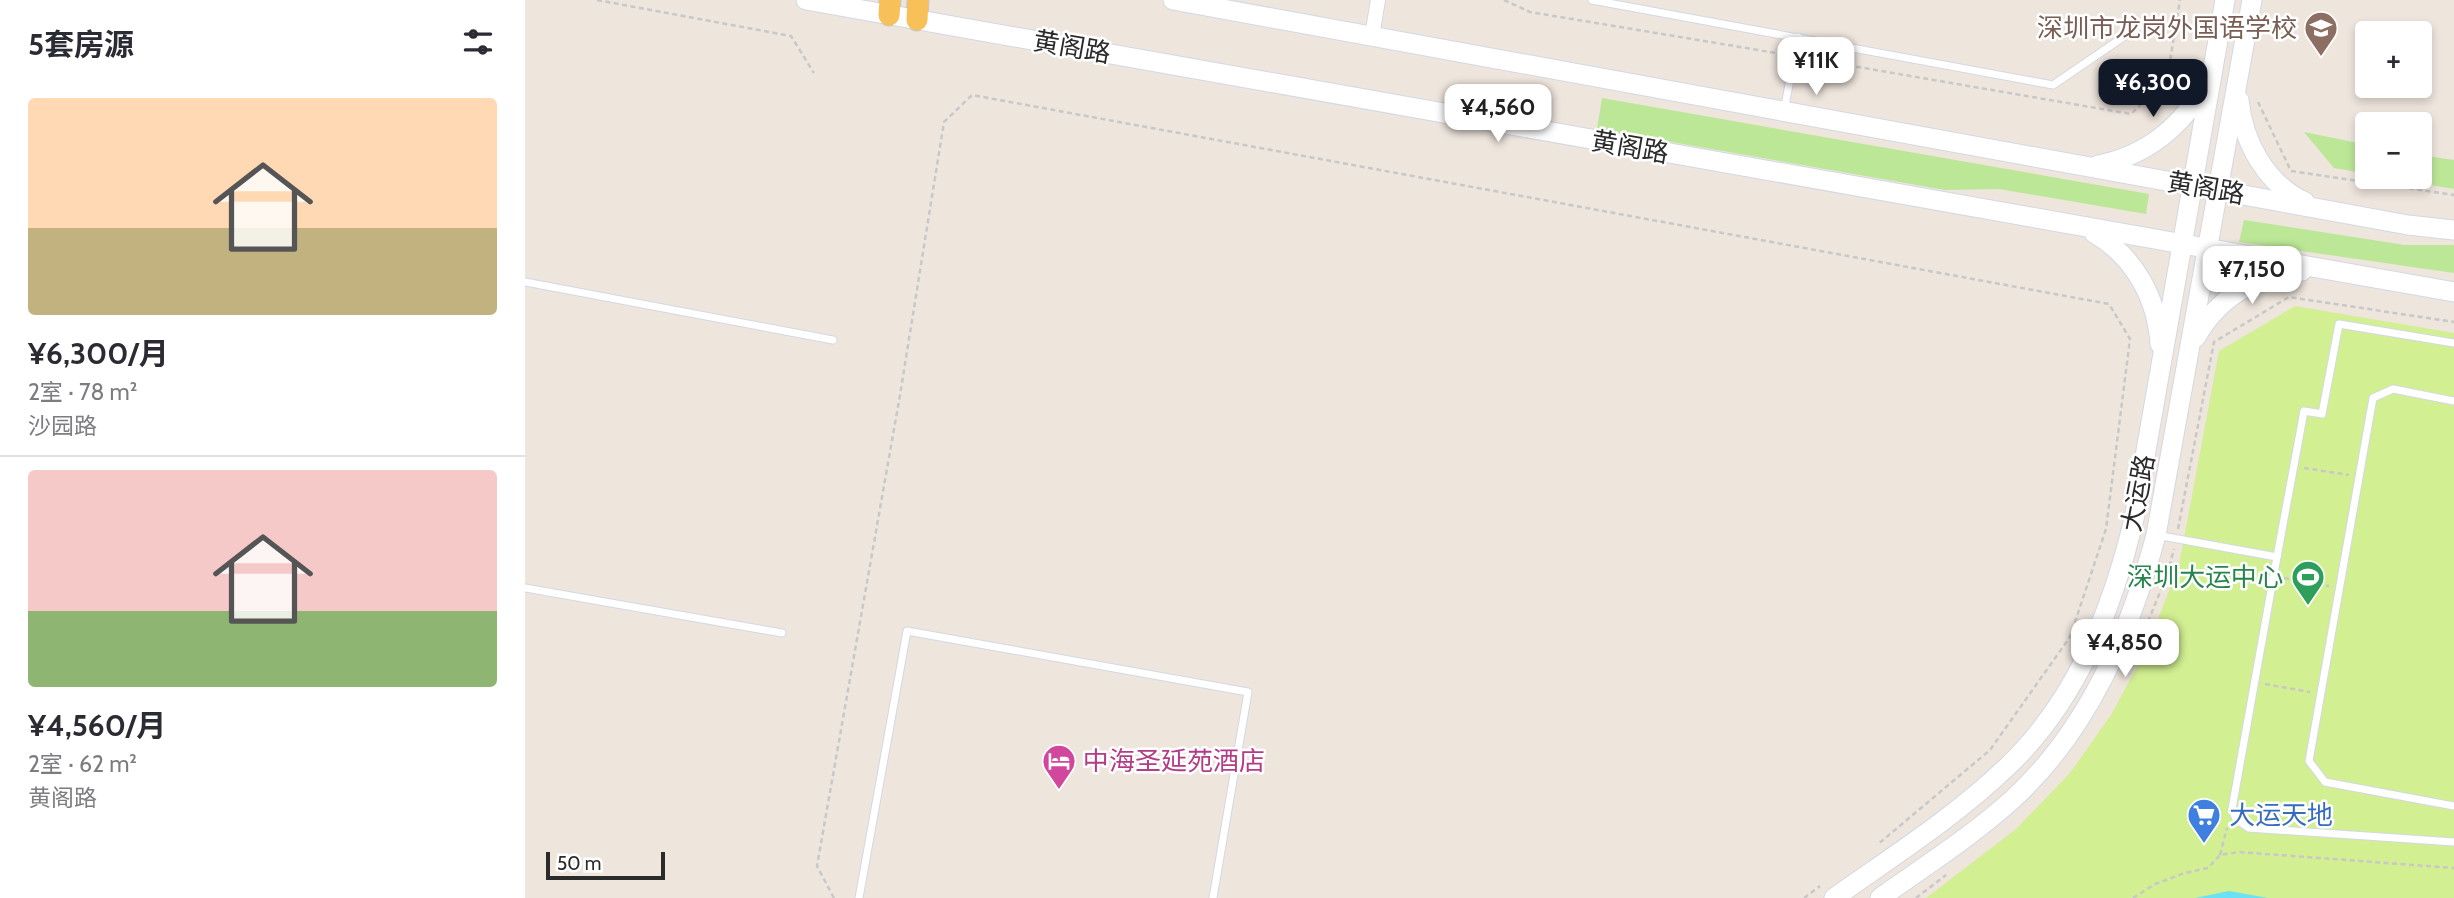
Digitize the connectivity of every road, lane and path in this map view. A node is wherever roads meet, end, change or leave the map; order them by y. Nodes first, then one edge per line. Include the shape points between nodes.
1 (597, 0) edge
2 (806, 0) edge
3 (1173, 0) edge
4 (1377, 0) edge
5 (1592, 0) edge
6 (2225, 0) edge
7 (2252, 0) edge
8 (889, 7) edge
9 (918, 10) edge
10 (2138, 27) dead end
11 (1371, 36) junction
12 (1798, 37) junction
13 (2213, 66) junction
14 (814, 73) dead end
15 (2238, 78) junction
16 (2257, 101) dead end
17 (1784, 111) junction
18 (2089, 167) junction
19 (2193, 185) junction
20 (2218, 190) junction
21 (2454, 195) edge
22 (2319, 208) junction
23 (2086, 228) junction
24 (2454, 230) edge
25 (2182, 245) junction
26 (2207, 250) junction
27 (2320, 270) junction
28 (525, 282) edge
29 (2454, 292) edge
30 (833, 340) dead end
31 (2454, 344) edge
32 (2189, 352) junction
33 (2161, 366) junction
34 (2454, 401) edge
35 (2294, 467) junction
36 (2359, 477) junction
37 (2156, 534) junction
38 (2277, 557) junction
39 (2274, 576) junction
40 (2340, 587) junction
41 (525, 588) edge
42 (782, 633) dead end
43 (2255, 682) junction
44 (2321, 694) junction
45 (2454, 806) edge
46 (2232, 809) junction
47 (2454, 842) edge
48 (1873, 849) dead end
49 (2220, 855) junction
50 (2454, 868) edge
51 (1828, 891) edge
52 (834, 898) edge
53 (859, 898) edge
54 (1213, 898) edge
55 (1804, 898) edge
56 (1880, 898) edge
57 (2133, 898) edge

1 - 14 path via 791,36
2 - 8 main road, 黄阁路
3 - 11 main road, 黄阁路
4 - 11 street
5 - 12 lane
6 - 13 main road, 大运路
7 - 15 main road, 大运路
8 - 9 main road, 黄阁路
9 - 23 main road, 黄阁路
10 - 12 lane via 2053,85
11 - 17 main road, 黄阁路
12 - 17 lane
13 - 18 main road via 2195,101 2164,138 2118,162
13 - 19 main road, 大运路
15 - 20 main road, 大运路
15 - 22 main road via 2239,104 2251,148 2280,185
16 - 21 path via 2291,172
17 - 18 main road, 黄阁路
18 - 19 main road, 黄阁路
19 - 20 main road, 黄阁路
19 - 25 main road, 大运路
20 - 22 main road, 黄阁路
20 - 26 main road, 大运路
22 - 24 main road, 黄阁路
23 - 25 main road, 黄阁路
23 - 33 main road via 2116,248 2139,276 2159,331
25 - 26 main road, 黄阁路
25 - 33 main road, 大运路
26 - 27 main road, 黄阁路
26 - 32 main road, 大运路
27 - 29 main road, 黄阁路
27 - 32 main road via 2267,277 2226,299 2210,315
28 - 30 lane
31 - 35 lane via 2339,324 2322,414 2304,411
32 - 37 main road, 大运路
33 - 51 main road, 大运路 via 2122,569 2092,647 2063,698 2010,764 1979,793 1933,828
34 - 36 lane via 2393,389 2373,398
35 - 36 path
35 - 38 lane
36 - 40 lane
37 - 38 lane
37 - 56 main road, 大运路 via 2130,621 2091,699 2064,739 2042,768 1981,826
38 - 39 lane
39 - 40 path
39 - 43 lane
40 - 44 lane
41 - 42 lane
43 - 44 path
43 - 46 lane
44 - 45 lane via 2309,761 2325,782
46 - 47 lane via 2236,819 2249,828
46 - 49 path
48 - 52 path via 1990,750 2070,637 2106,529 2130,339 2109,304 972,95 944,122 817,866
49 - 50 path via 2239,852
49 - 57 path via 2208,868 2155,884
51 - 55 path
53 - 54 lane via 907,631 1248,692

